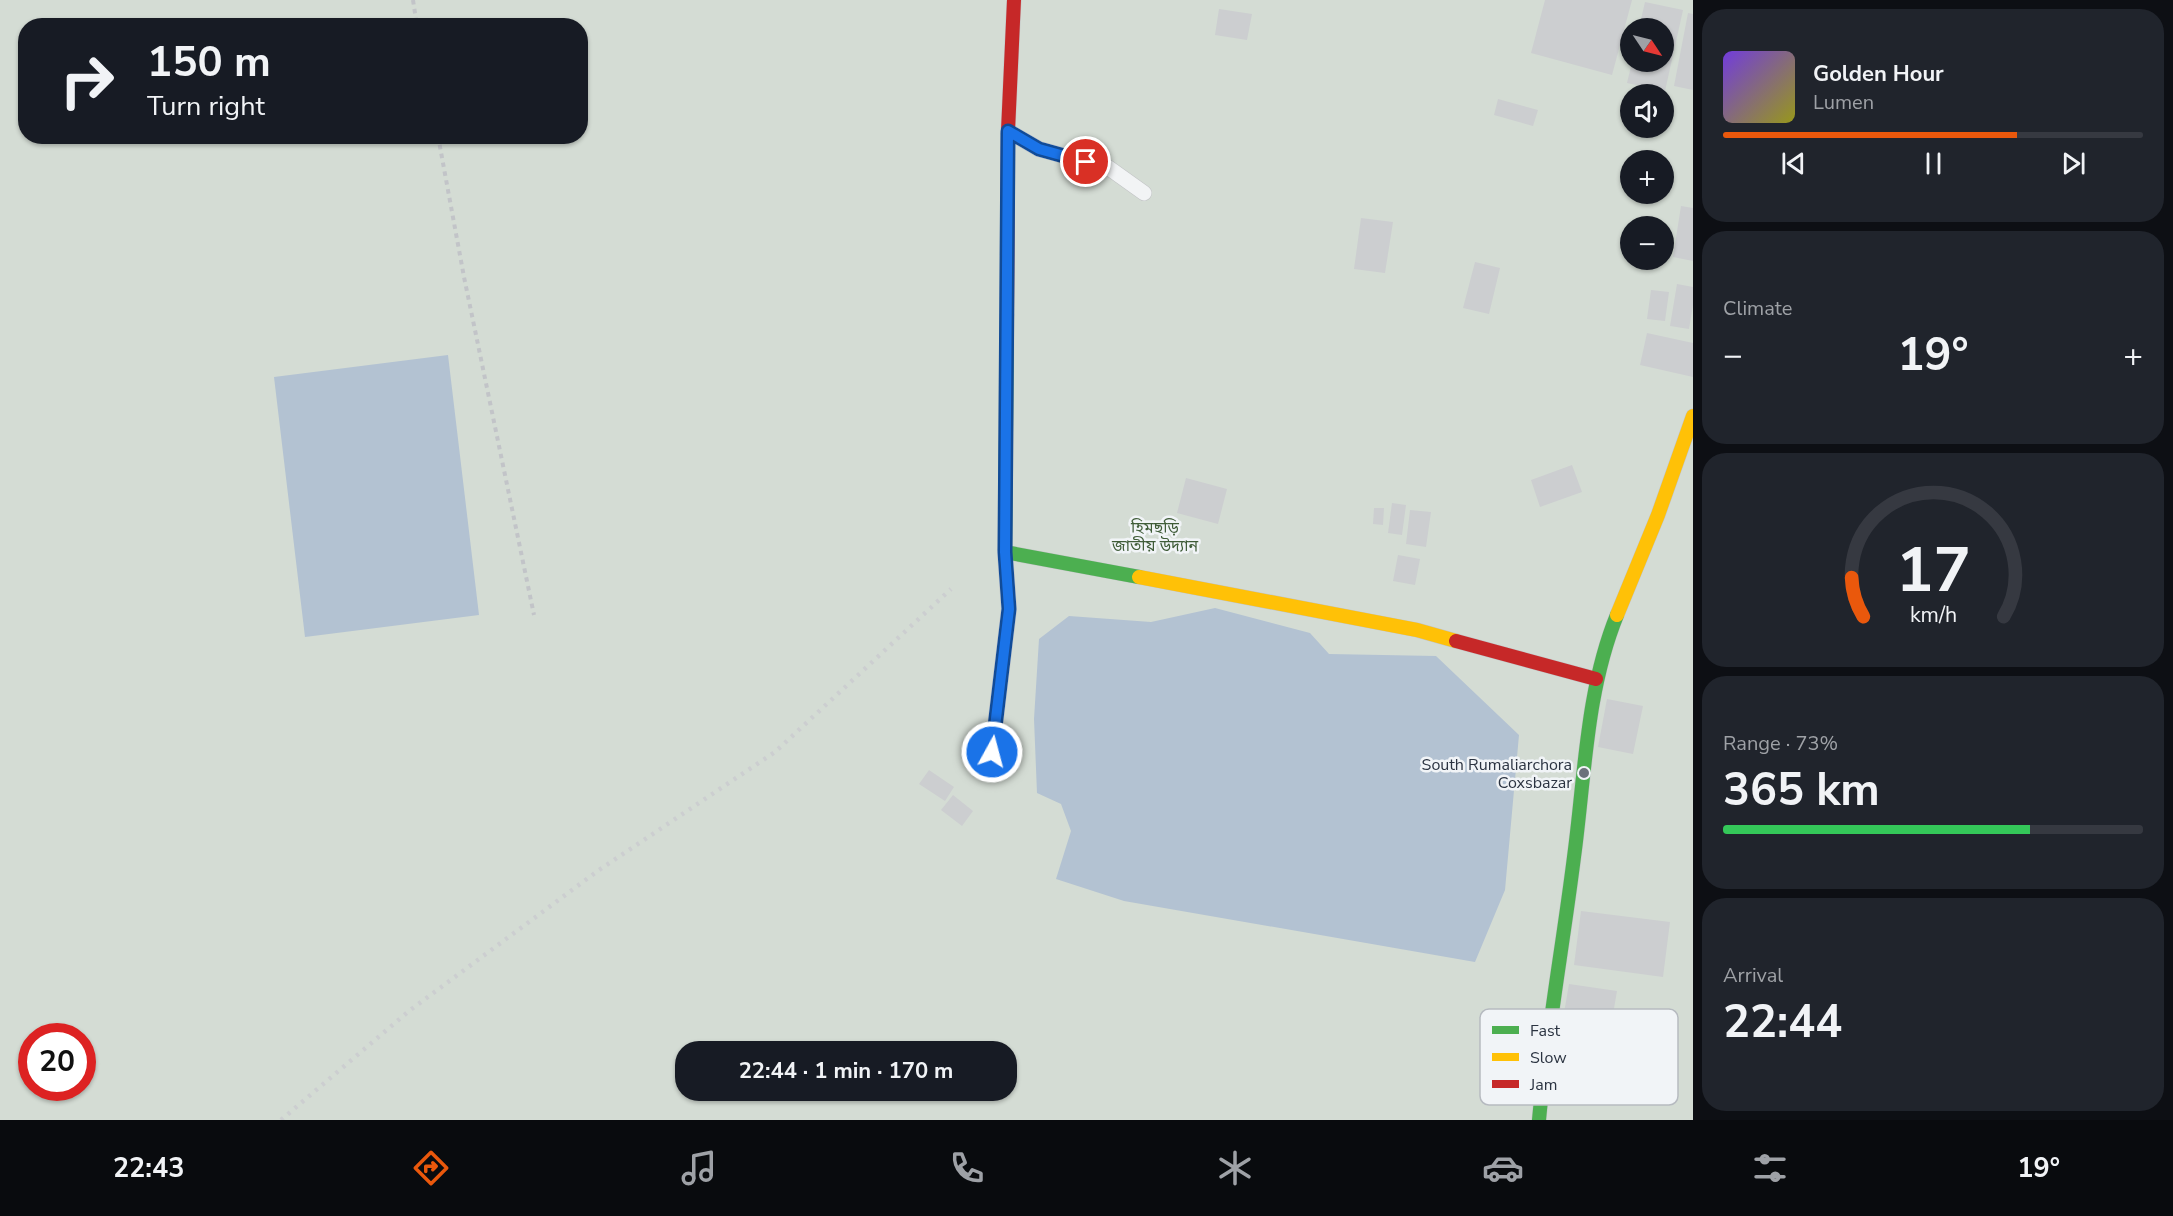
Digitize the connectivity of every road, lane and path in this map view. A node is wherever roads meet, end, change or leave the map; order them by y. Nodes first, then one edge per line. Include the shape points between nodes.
1 (413, 0) edge
2 (1014, 0) edge
3 (416, 18) edge
4 (1008, 131) junction
5 (439, 144) edge
6 (1144, 193) dead end
7 (1693, 416) edge
8 (1005, 552) junction
9 (534, 615) dead end
10 (1596, 678) junction
11 (992, 752) dead end
12 (1552, 1009) edge
13 (1540, 1105) edge
14 (1539, 1120) edge

1 - 3 path
2 - 4 street
4 - 6 lane via 1039,149 1109,168
4 - 8 street
5 - 9 path
7 - 10 street via 1607,639
8 - 10 street via 1417,630
8 - 11 lane via 1009,609
10 - 12 street
13 - 14 street

